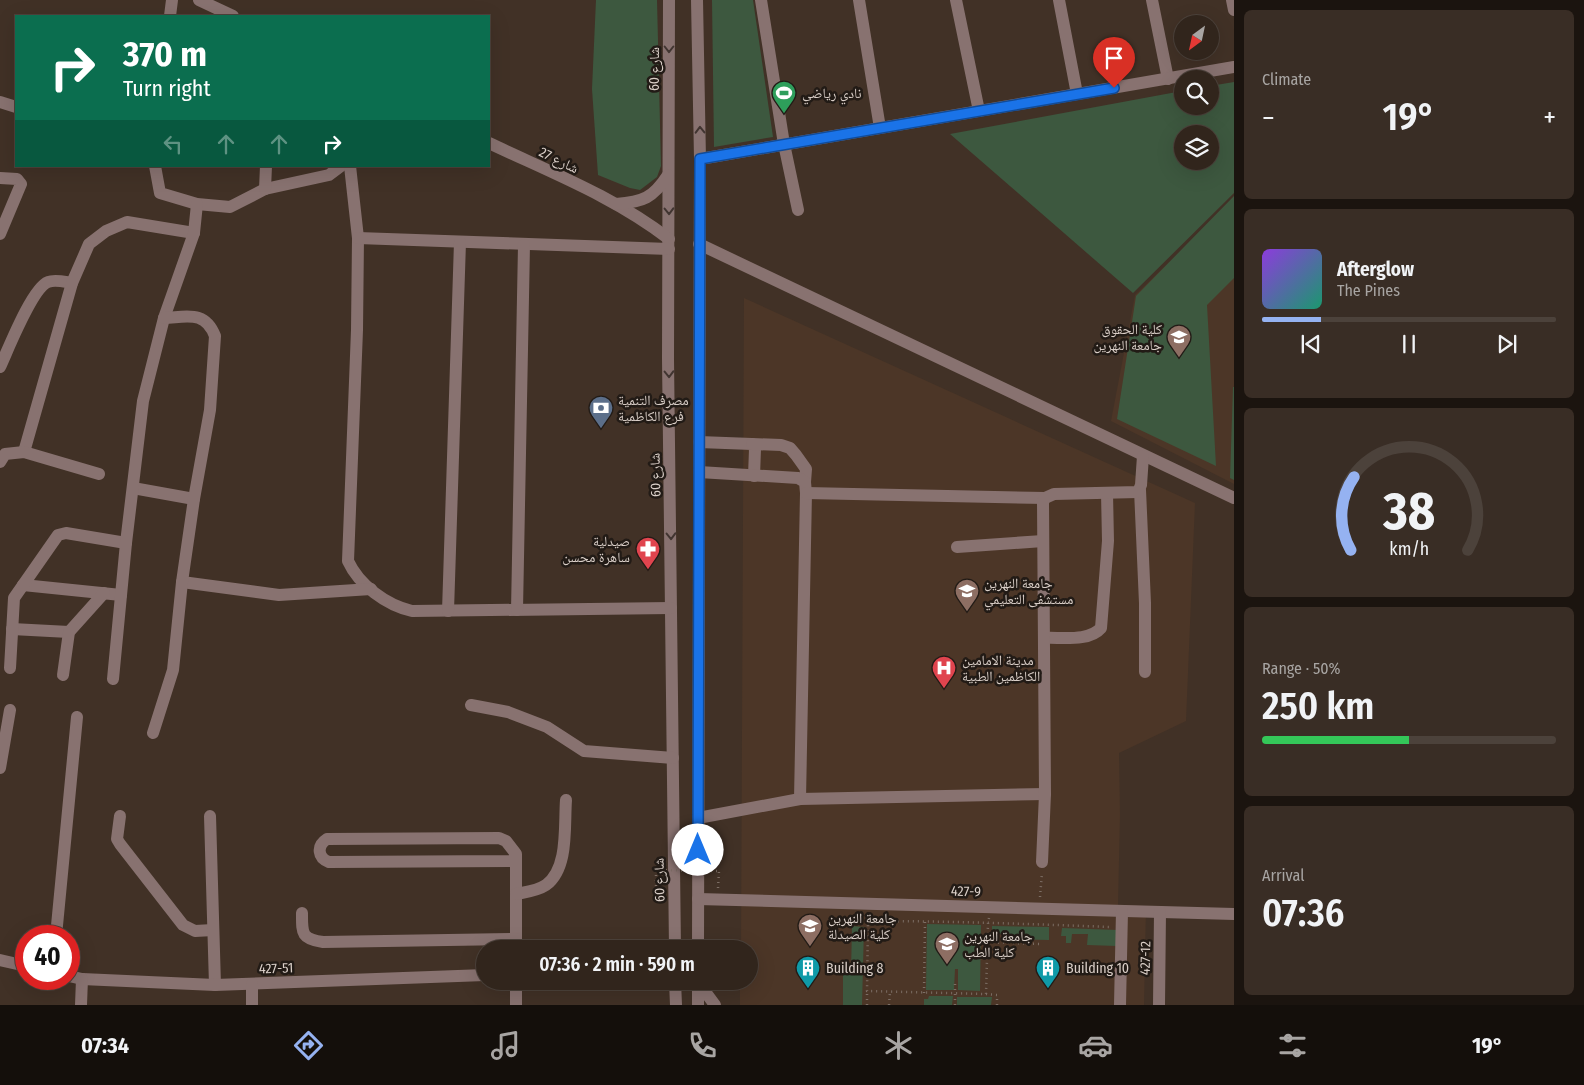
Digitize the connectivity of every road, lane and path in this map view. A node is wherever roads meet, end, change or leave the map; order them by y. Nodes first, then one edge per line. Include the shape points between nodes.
1 (172, 0) edge
2 (199, 0) edge
3 (669, 0) edge
4 (697, 0) edge
5 (761, 0) edge
6 (859, 0) edge
7 (956, 0) edge
8 (1059, 0) edge
9 (1152, 0) edge
10 (1232, 0) edge
11 (1234, 10) edge
12 (170, 15) edge
13 (230, 15) edge
14 (1234, 67) edge
15 (1168, 79) junction
16 (1077, 94) junction
17 (0, 102) edge
18 (15, 107) edge
19 (979, 111) junction
20 (880, 128) junction
21 (490, 143) edge
22 (784, 144) junction
23 (700, 159) junction
24 (156, 167) edge
25 (266, 167) edge
26 (340, 167) edge
27 (350, 167) edge
28 (668, 175) junction
29 (0, 178) edge
30 (265, 189) junction
31 (197, 204) junction
32 (616, 204) junction
33 (798, 210) dead end
34 (194, 232) junction
35 (0, 234) edge
36 (358, 238) junction
37 (460, 242) junction
38 (669, 244) junction
39 (700, 244) junction
40 (524, 245) junction
41 (72, 283) junction
42 (164, 318) junction
43 (0, 367) edge
44 (699, 442) junction
45 (752, 444) junction
46 (24, 452) junction
47 (1143, 456) junction
48 (0, 462) edge
49 (699, 472) junction
50 (99, 474) dead end
51 (754, 476) junction
52 (132, 488) junction
53 (806, 488) junction
54 (1140, 490) junction
55 (1107, 494) junction
56 (194, 498) junction
57 (1045, 498) junction
58 (1234, 498) edge
59 (1043, 541) junction
60 (126, 543) junction
61 (957, 547) dead end
62 (182, 582) junction
63 (23, 585) junction
64 (371, 589) junction
65 (104, 593) junction
66 (121, 595) junction
67 (671, 608) junction
68 (517, 610) junction
69 (448, 611) junction
70 (12, 629) junction
71 (68, 632) junction
72 (1044, 638) junction
73 (10, 668) dead end
74 (1145, 672) dead end
75 (63, 675) dead end
76 (113, 679) dead end
77 (471, 705) dead end
78 (10, 710) dead end
79 (77, 718) dead end
80 (153, 733) dead end
81 (673, 758) junction
82 (0, 768) edge
83 (1045, 794) junction
84 (800, 799) junction
85 (566, 800) dead end
86 (120, 816) dead end
87 (210, 816) dead end
88 (698, 818) junction
89 (516, 861) junction
90 (1042, 862) joint
91 (656, 888) dead end
92 (718, 892) dead end
93 (516, 894) junction
94 (698, 899) junction
95 (989, 907) junction
96 (1040, 909) junction
97 (1122, 911) junction
98 (1160, 912) junction
99 (302, 913) dead end
100 (1234, 914) edge
101 (924, 920) junction
102 (988, 923) junction
103 (57, 925) edge
104 (1122, 927) junction
105 (213, 930) junction
106 (516, 940) edge
107 (675, 940) edge
108 (698, 940) edge
109 (988, 942) junction
110 (476, 944) edge
111 (1040, 944) dead end
112 (0, 960) edge
113 (15, 963) edge
114 (476, 975) edge
115 (82, 979) joint
116 (955, 980) dead end
117 (252, 984) junction
118 (215, 985) junction
119 (516, 990) edge
120 (676, 990) edge
121 (698, 990) edge
122 (705, 990) edge
123 (867, 991) junction
124 (890, 992) junction
125 (924, 993) junction
126 (955, 993) junction
127 (986, 994) junction
128 (81, 1005) edge
129 (252, 1005) edge
130 (516, 1005) edge
131 (676, 1005) edge
132 (698, 1005) edge
133 (716, 1005) edge
134 (866, 1005) edge
135 (889, 1005) edge
136 (955, 1005) edge
137 (997, 1005) edge
138 (1120, 1005) edge
139 (1159, 1005) edge

1 - 12 street
2 - 13 street
3 -> 28 street, شارع 60
23 -> 4 street
5 - 22 street
6 - 20 street
7 - 19 street
8 - 16 street
9 - 15 street
10 - 11 street
14 - 15 street
15 - 16 street
16 - 19 street
17 - 18 street
19 - 20 street
20 - 22 street
21 - 32 street, شارع 27
22 - 23 street
22 - 33 street
23 - 39 street
24 - 31 street via 160,193
25 - 30 street
26 - 30 street via 329,175
27 - 36 street
28 - 32 street via 659,190 646,198 634,203
28 -> 38 street, شارع 60
29 - 35 street via 17,180 21,184
30 - 31 street via 230,207
31 - 34 street
32 - 38 street, شارع 27 via 646,221
34 - 41 street via 127,222 106,230 89,244
34 - 42 street
36 - 37 street
36 - 64 street via 348,561 357,577
37 - 40 street
37 - 69 street
38 - 40 street
38 -> 67 street, شارع 60
39 - 44 street
39 - 47 street
40 - 68 street
41 - 43 street via 54,280 41,287
41 - 46 street
42 - 52 street via 143,401
42 - 56 street via 198,317 211,325 215,336 210,410
44 - 45 street
44 - 49 street
45 - 51 street via 755,449
45 - 53 street via 790,448 806,469
46 - 48 street via 5,454
46 - 50 street
47 - 54 street
47 - 58 street
49 - 51 street
49 - 88 street
51 - 53 street via 798,478
52 - 56 street
52 - 60 street
53 - 57 street
53 - 84 street
54 - 55 street
54 - 74 street
55 - 57 street via 1054,494
55 - 72 street via 1108,541 1101,628 1080,637
56 - 62 street
57 - 59 street
59 - 61 street
59 - 72 street
60 - 63 street via 66,533 58,535
60 - 66 street
62 - 64 street via 279,595
62 - 80 street via 173,670
63 - 65 street
63 - 70 street via 14,598
64 - 69 street via 400,608
65 - 66 street
65 - 71 street
66 - 76 street
67 - 68 street
67 - 81 street, شارع 60
68 - 69 street
70 - 71 street
70 - 73 street
71 - 75 street
72 - 83 street
77 - 81 street via 508,712 548,727 584,751
78 - 82 street
79 - 103 street
81 - 107 street, شارع 60
83 - 84 street
83 - 90 street
84 - 88 street
85 - 93 street via 562,861 558,870 546,884
86 - 105 street via 117,839 183,925 196,930
87 - 105 street
88 - 94 street
89 - 89 street via 512,847 499,838 327,839 319,848 324,861 330,862
89 - 93 street
90 - 96 path
91 - 92 path, bridge via 656,870 719,871
93 - 106 street
94 - 95 street, 427-9
94 - 108 street
95 - 96 street, 427-9
95 - 102 path
96 - 97 street, 427-9
97 - 98 street, 427-9
97 - 104 street
98 - 100 street, 427-9
98 - 139 street, 427-12
99 - 110 street via 305,936 323,942
101 - 102 path
101 - 123 path via 868,920
101 - 125 path
102 - 104 path
102 - 109 path
104 - 138 street
105 - 118 street
109 - 111 path
109 - 127 path
112 - 113 street
114 - 117 street, 427-51
115 - 118 street, 427-51
115 - 128 street
116 - 126 path
117 - 118 street, 427-51
117 - 129 street
119 - 130 street
120 - 131 street
121 - 132 street
122 - 133 street
123 - 124 path
123 - 134 path
124 - 125 path
124 - 135 path
125 - 126 path
126 - 127 path
126 - 136 path
127 - 137 path via 997,995

